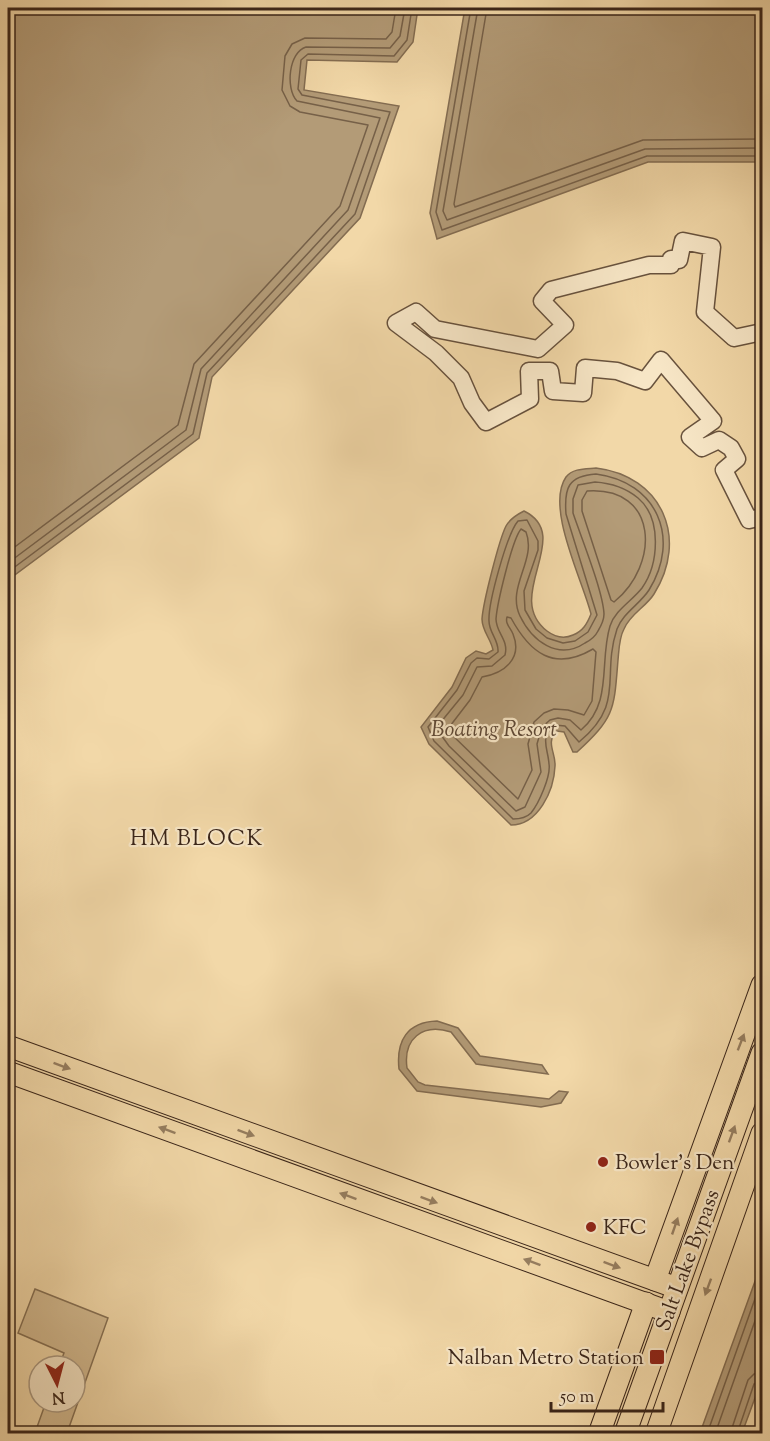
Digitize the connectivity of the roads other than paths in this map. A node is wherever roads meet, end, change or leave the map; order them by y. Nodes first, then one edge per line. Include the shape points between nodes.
1 (762, 332) edge
2 (762, 517) edge
3 (762, 985) edge
4 (8, 1046) edge
5 (762, 1053) edge
6 (8, 1072) edge
7 (762, 1132) edge
8 (655, 1281) junction
9 (677, 1288) junction
10 (646, 1303) junction
11 (669, 1312) junction
12 (599, 1434) edge
13 (625, 1434) edge
14 (656, 1434) edge

1 - 2 street via 734,338 705,312 712,247 683,241 679,260 671,259 671,265 649,266 551,290 542,301 565,325 538,349 435,329 416,312 396,323 461,378 486,422 530,399 529,371 550,371 553,391 583,393 585,368 617,371 645,381 661,360 713,421 690,437 702,448 719,440 731,448 736,459 724,470 748,520
8 -> 3 main road, Salt Lake Bypass
4 -> 8 main road
9 -> 5 main road, Salt Lake Bypass
10 -> 6 main road
7 -> 14 main road, Salt Lake Bypass
8 - 9 main road
8 - 10 street
9 - 11 main road, Salt Lake Bypass
10 - 11 main road
10 - 12 main road, Salt Lake Bypass
11 - 13 main road, Salt Lake Bypass

